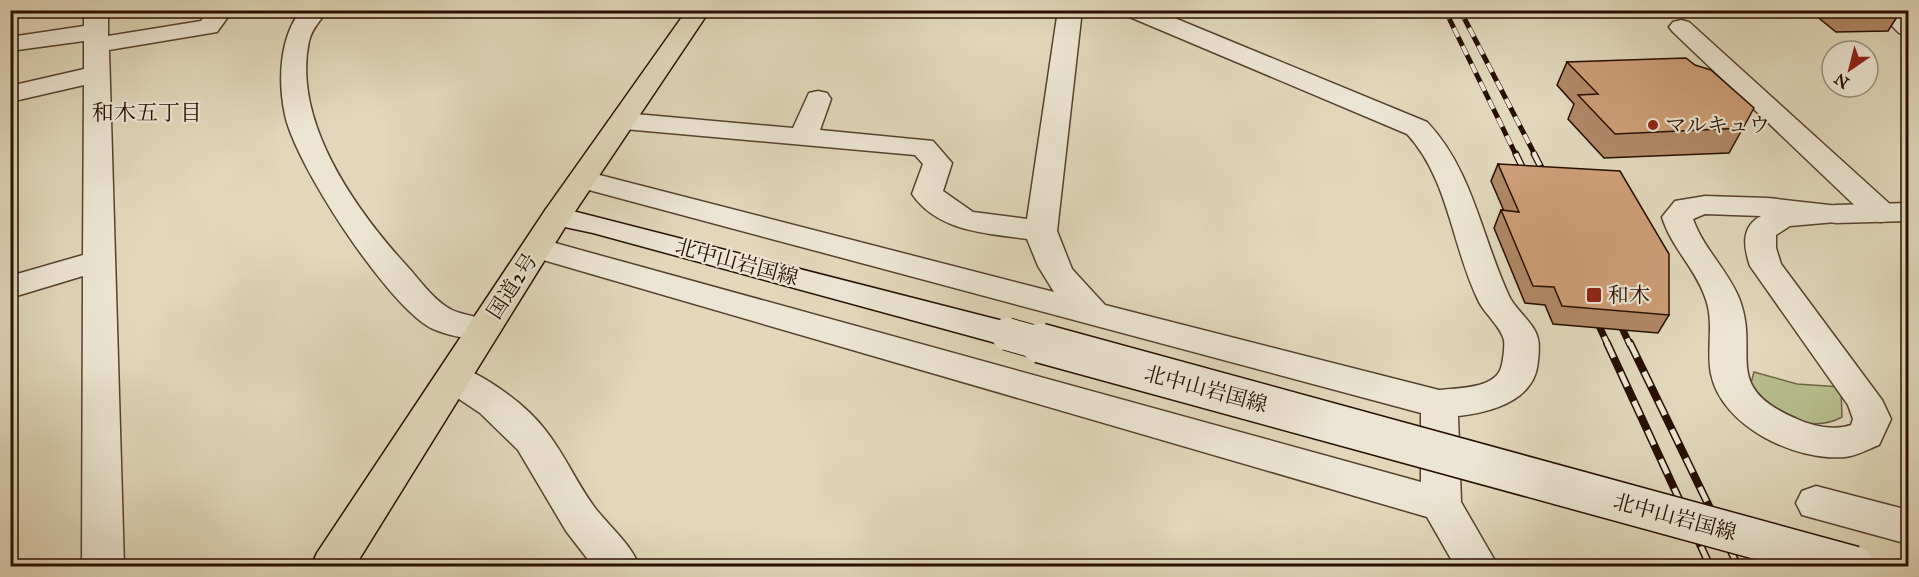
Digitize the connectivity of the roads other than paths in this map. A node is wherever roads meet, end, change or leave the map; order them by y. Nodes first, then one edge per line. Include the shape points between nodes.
1 (222, 10) edge
2 (317, 10) edge
3 (699, 10) edge
4 (1070, 10) edge
5 (1133, 10) edge
6 (1887, 10) edge
7 (1681, 27) dead end
8 (1908, 28) edge
9 (97, 40) edge
10 (10, 44) edge
11 (10, 94) edge
12 (818, 99) dead end
13 (624, 121) junction
14 (803, 137) junction
15 (584, 180) junction
16 (1895, 212) edge
17 (1836, 214) junction
18 (557, 216) junction
19 (1041, 231) junction
20 (537, 248) junction
21 (101, 260) junction
22 (10, 287) edge
23 (1095, 314) junction
24 (484, 330) junction
25 (454, 378) junction
26 (1439, 404) junction
27 (1816, 503) dead end
28 (1441, 504) junction
29 (1908, 527) edge
30 (103, 567) edge
31 (332, 567) edge
32 (618, 567) edge
33 (1477, 567) edge
34 (1854, 567) edge

1 - 9 street via 209,27
2 - 24 street via 309,16 297,40 294,82 299,117 328,183 382,258 427,309 441,320
3 - 13 highway, 国道2号
4 - 19 street
5 - 26 street via 1417,128 1434,146 1465,216 1495,301 1521,339 1518,374 1503,389 1476,400
6 - 8 street
7 - 16 street
9 - 10 street
9 - 11 street
9 - 21 street
12 - 14 street
13 - 14 street
13 - 15 highway, 国道2号
14 - 19 street via 923,147 938,163 927,194 964,220
15 - 18 highway, 国道2号
15 - 23 street
16 - 17 street
17 - 17 street via 1782,217 1767,224 1758,235 1758,250 1864,400 1872,419 1866,435 1847,442 1817,441 1785,431 1756,414 1737,394 1729,375 1722,295 1680,230 1677,217 1686,208 1705,205
18 - 20 highway, 国道2号
18 - 34 street, 北中山岩国線, bridge via 1007,334
19 - 23 street via 1045,252 1069,291
20 - 24 highway, 国道2号
20 - 28 street
21 - 22 street
21 - 30 street
23 - 26 street
24 - 25 highway, 国道2号
25 - 31 highway, 国道2号
25 - 32 street via 493,403 531,440 580,519
26 - 28 street
27 - 29 street
28 - 33 street

